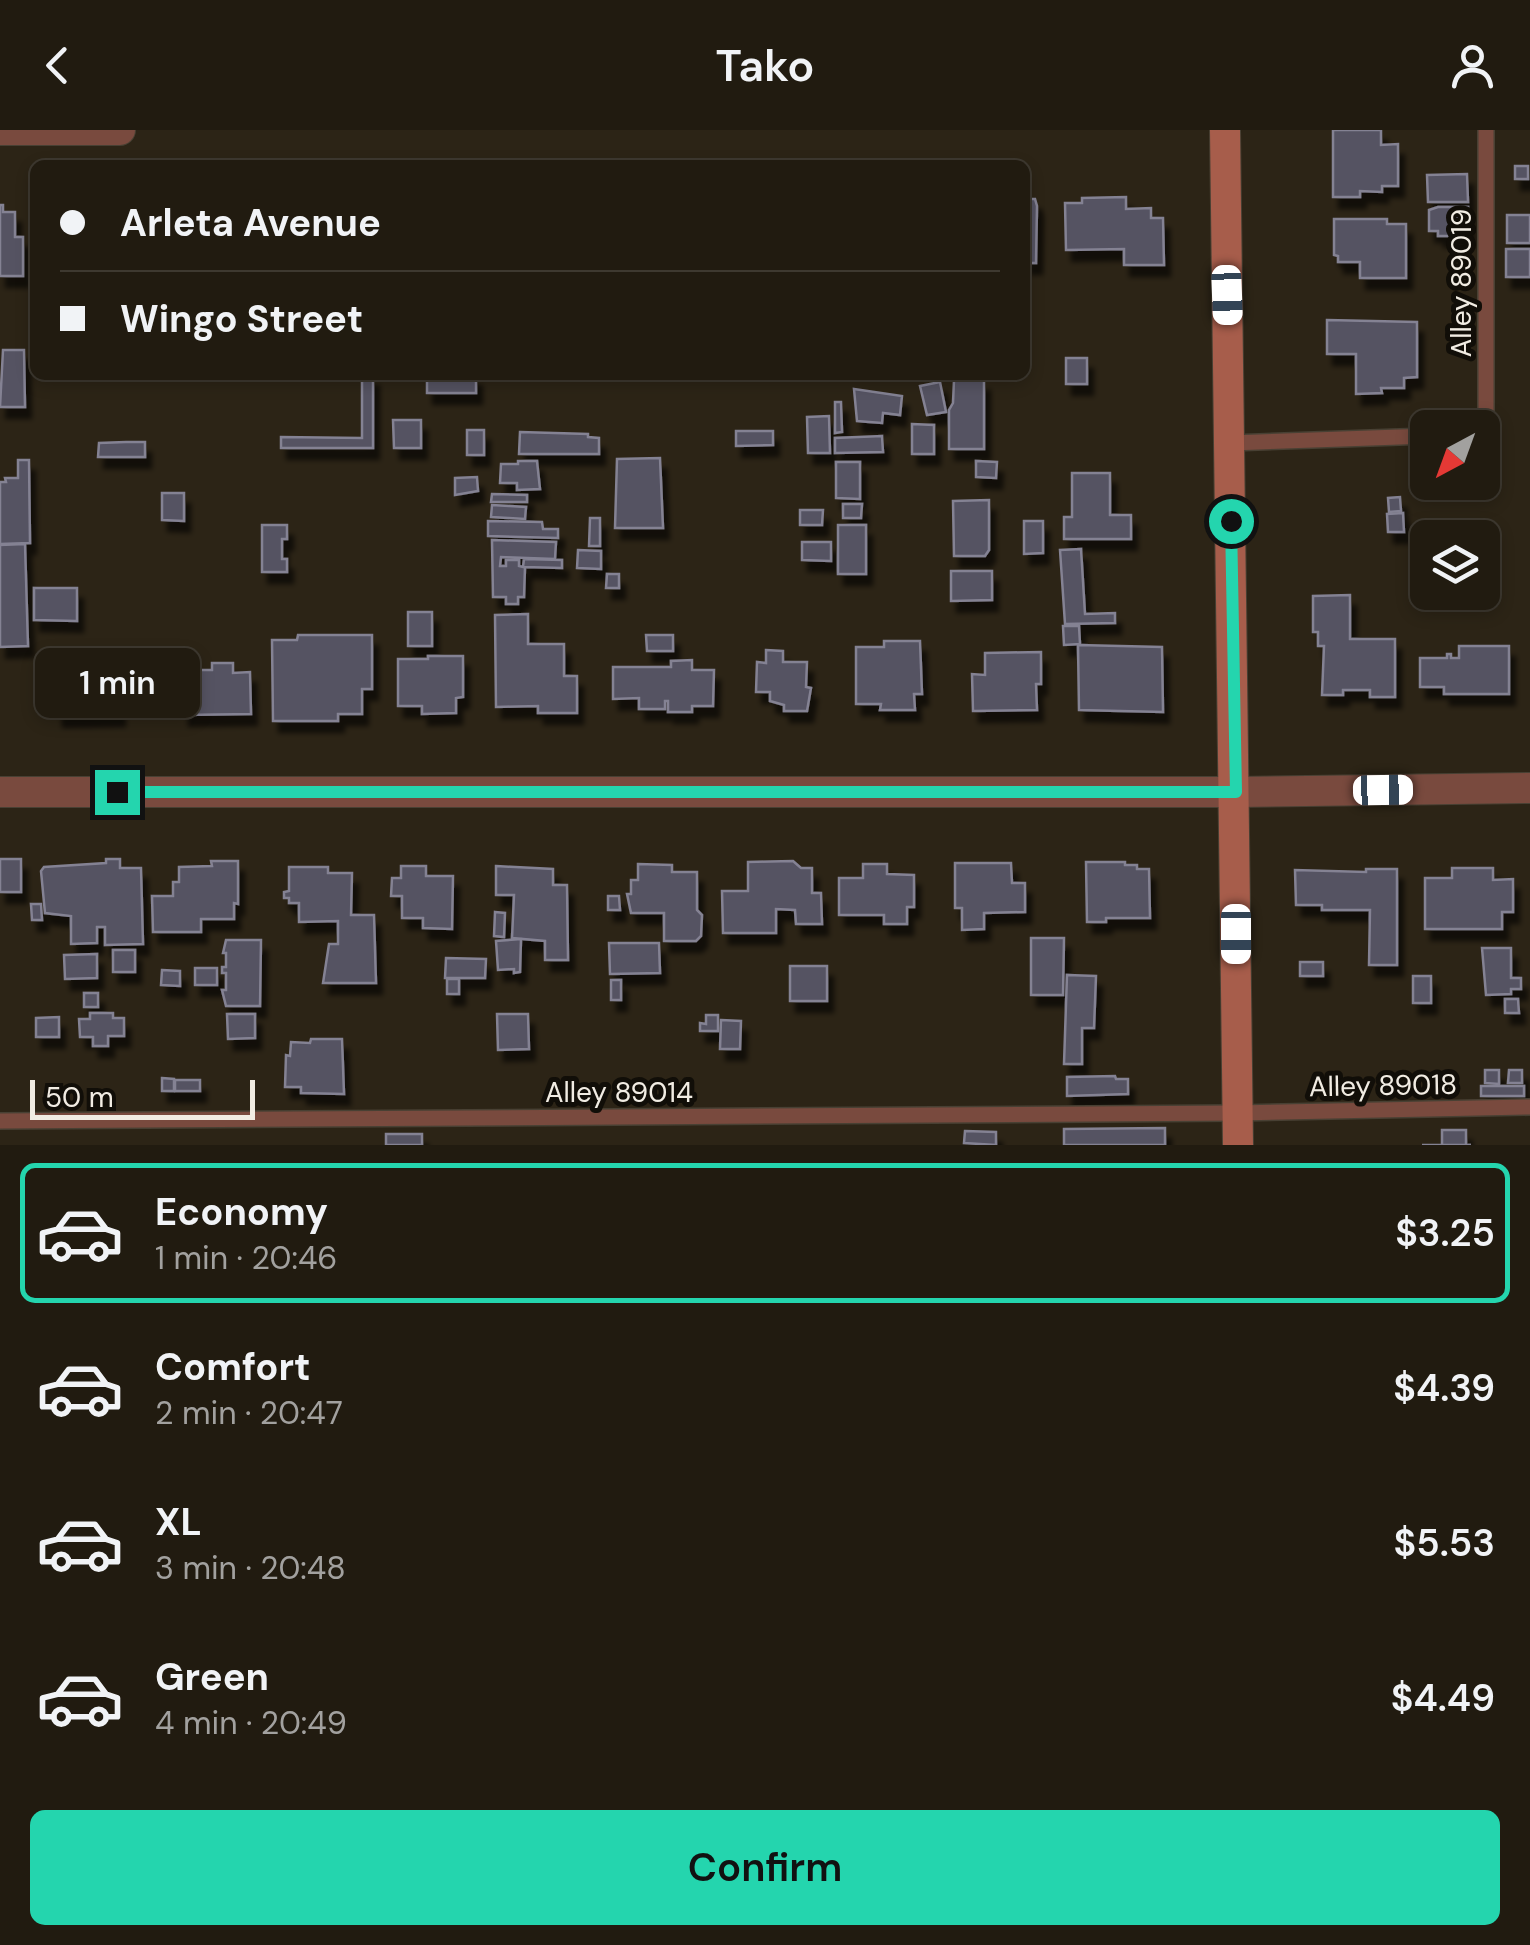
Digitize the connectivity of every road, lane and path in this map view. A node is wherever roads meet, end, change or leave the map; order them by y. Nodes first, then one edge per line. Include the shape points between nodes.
1 (0, 130) edge
2 (120, 130) edge
3 (1225, 130) edge
4 (1486, 130) edge
5 (1486, 410) edge
6 (1410, 437) edge
7 (1230, 443) junction
8 (1530, 788) edge
9 (0, 792) edge
10 (1236, 792) junction
11 (1530, 1106) edge
12 (1238, 1113) junction
13 (0, 1121) edge
14 (1238, 1145) edge

1 - 2 street
3 - 7 main road
4 - 5 lane, Alley 89019
6 - 7 lane
7 - 10 main road
8 - 10 street
9 - 10 street
10 - 12 main road
11 - 12 lane, Alley 89018
12 - 13 lane, Alley 89014
12 - 14 main road

